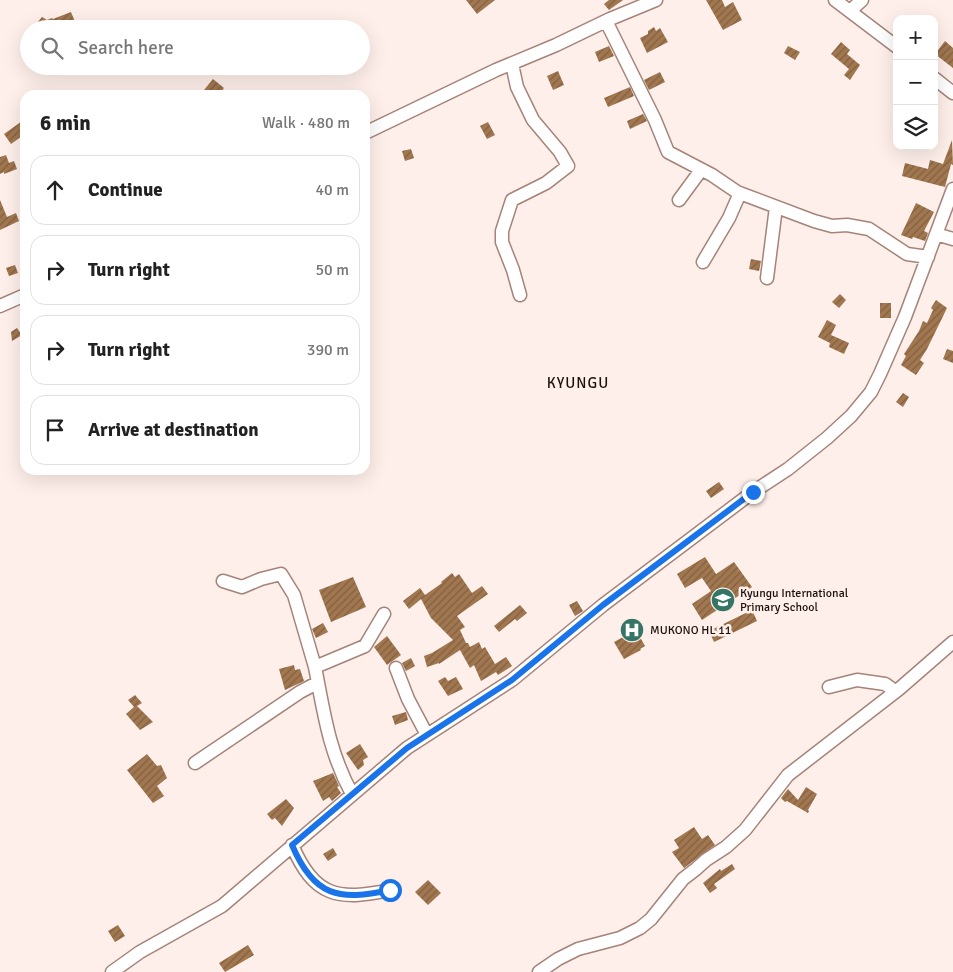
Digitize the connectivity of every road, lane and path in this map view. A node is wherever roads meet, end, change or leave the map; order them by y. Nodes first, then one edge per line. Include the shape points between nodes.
1 (656, 0) edge
2 (835, 0) edge
3 (862, 0) edge
4 (850, 11) junction
5 (606, 21) junction
6 (893, 44) edge
7 (512, 64) junction
8 (938, 81) edge
9 (953, 94) edge
10 (370, 131) edge
11 (701, 170) junction
12 (953, 189) edge
13 (740, 193) junction
14 (679, 200) dead end
15 (776, 207) junction
16 (936, 234) junction
17 (953, 239) edge
18 (928, 257) junction
19 (703, 262) dead end
20 (767, 278) dead end
21 (520, 295) dead end
22 (20, 297) edge
23 (0, 306) edge
24 (223, 581) dead end
25 (384, 614) dead end
26 (953, 642) edge
27 (315, 667) junction
28 (396, 668) dead end
29 (317, 683) junction
30 (829, 687) dead end
31 (895, 692) junction
32 (427, 735) junction
33 (195, 763) dead end
34 (352, 794) junction
35 (292, 845) junction
36 (390, 890) dead end
37 (112, 972) edge
38 (539, 972) edge

1 - 5 street
2 - 4 street
3 - 4 street
4 - 6 street
5 - 7 street
5 - 11 street via 668,152
7 - 10 street
7 - 21 street via 517,87 533,120 568,166 546,183 512,200 502,231 502,242
8 - 9 street
11 - 13 street
11 - 14 street
12 - 16 street
13 - 15 street
13 - 19 street
15 - 18 street via 832,226 869,229 907,254
15 - 20 street
16 - 17 street
16 - 18 street
18 - 32 street via 871,392 851,416 788,469 603,605 512,680
22 - 23 street
24 - 27 street via 242,587 281,574 294,595
25 - 27 street via 365,646
26 - 31 street
27 - 29 street
28 - 32 street
29 - 33 street
29 - 34 street via 333,752
30 - 31 street via 857,680 885,684
31 - 38 street via 788,775 746,830 684,879 640,928 620,938 578,949
32 - 34 street
34 - 35 street
35 - 36 street via 300,862 316,882 336,894 369,895
35 - 37 street via 222,906 140,952

